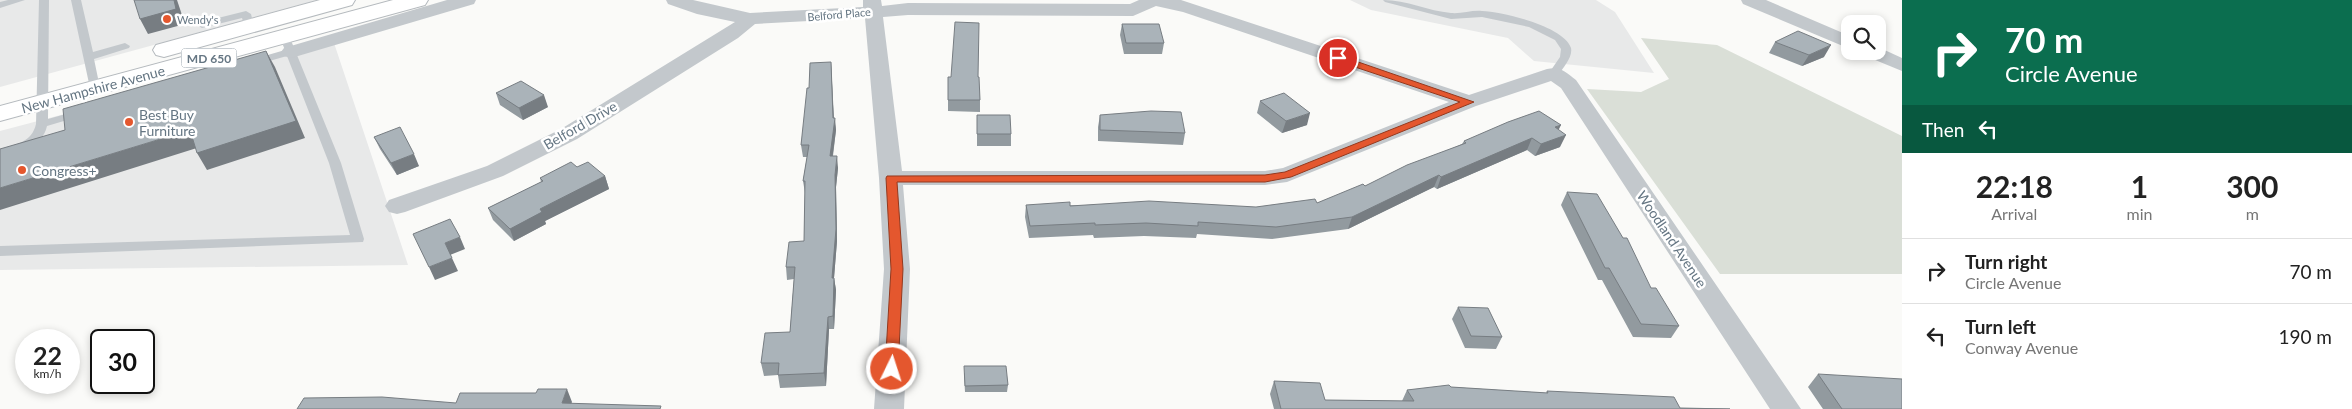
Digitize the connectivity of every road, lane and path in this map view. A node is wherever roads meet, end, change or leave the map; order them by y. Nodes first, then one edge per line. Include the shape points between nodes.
1 (20, 0) edge
2 (44, 0) edge
3 (76, 0) edge
4 (344, 0) edge
5 (417, 0) edge
6 (467, 0) edge
7 (675, 0) edge
8 (1154, 0) edge
9 (1388, 0) edge
10 (1750, 0) edge
11 (0, 4) edge
12 (908, 5) edge
13 (873, 6) edge
14 (750, 19) junction
15 (202, 25) dead end
16 (249, 26) junction
17 (1841, 39) edge
18 (288, 44) junction
19 (125, 46) dead end
20 (1886, 58) edge
21 (1902, 65) edge
22 (243, 66) edge
23 (91, 72) junction
24 (1554, 73) junction
25 (43, 93) junction
26 (0, 96) edge
27 (1469, 102) junction
28 (90, 110) edge
29 (0, 114) edge
30 (42, 124) junction
31 (0, 153) edge
32 (891, 178) junction
33 (397, 206) dead end
34 (0, 251) edge
35 (889, 409) edge
36 (1786, 409) edge

1 - 11 lane
2 - 25 lane
3 - 23 lane
4 - 16 main road, New Hampshire Avenue / MD 650
5 - 18 main road, New Hampshire Avenue / MD 650
6 - 18 street, New Hampshire Avenue
7 - 14 street, Belford Place via 704,10
8 - 12 street, Belford Place via 1133,10
8 - 27 street via 1188,7
9 - 24 lane via 1451,16 1482,14 1541,28 1559,38 1566,50
10 - 17 street
12 - 13 street, Belford Place
13 - 14 street, Belford Place via 829,16
13 - 32 street
14 - 33 street, Belford Drive via 570,134 495,171
15 - 16 lane via 246,14
16 - 23 main road, New Hampshire Avenue / MD 650
18 - 22 lane
18 - 23 main road, New Hampshire Avenue / MD 650
18 - 34 lane via 335,163 358,239
19 - 23 lane
20 - 21 street
23 - 25 main road, New Hampshire Avenue / MD 650
24 - 27 street
24 - 36 street, Woodland Avenue via 1569,84
25 - 26 main road, New Hampshire Avenue / MD 650
25 - 29 main road, New Hampshire Avenue / MD 650
25 - 30 lane
27 - 32 street via 1287,175 1265,178
28 - 30 lane
30 - 31 lane via 41,131 29,145
32 - 35 street via 897,269

